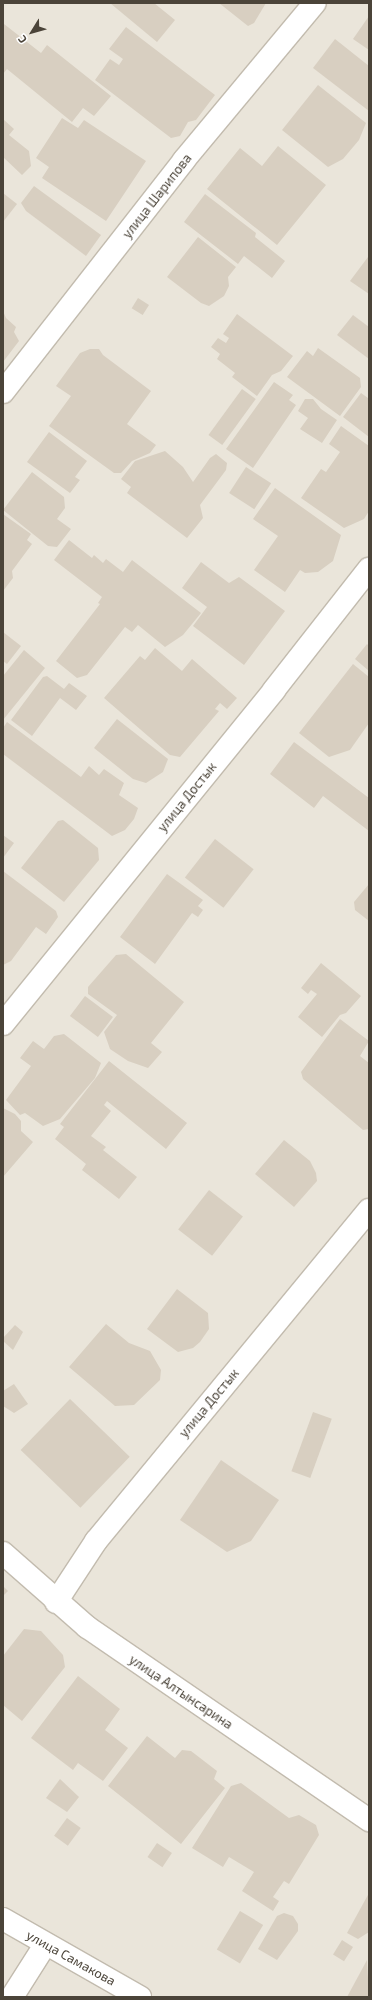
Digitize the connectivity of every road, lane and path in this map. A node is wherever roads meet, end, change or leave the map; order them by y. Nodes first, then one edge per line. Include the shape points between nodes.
1 (315, 3) edge
2 (3, 392) edge
3 (369, 569) edge
4 (3, 1024) edge
5 (369, 1210) edge
6 (3, 1553) edge
7 (56, 1602) junction
8 (369, 1820) edge
9 (3, 1919) edge
10 (45, 1945) junction
11 (12, 1997) edge
12 (140, 1997) edge

1 - 2 street, улица Шарипова via 184,160
3 - 4 street, улица Достык
5 - 7 street, улица Достык via 96,1541
6 - 7 street, улица Алтынсарина
7 - 8 street, улица Алтынсарина via 169,1684
9 - 10 street, улица Самакова
10 - 11 street
10 - 12 street, улица Самакова

